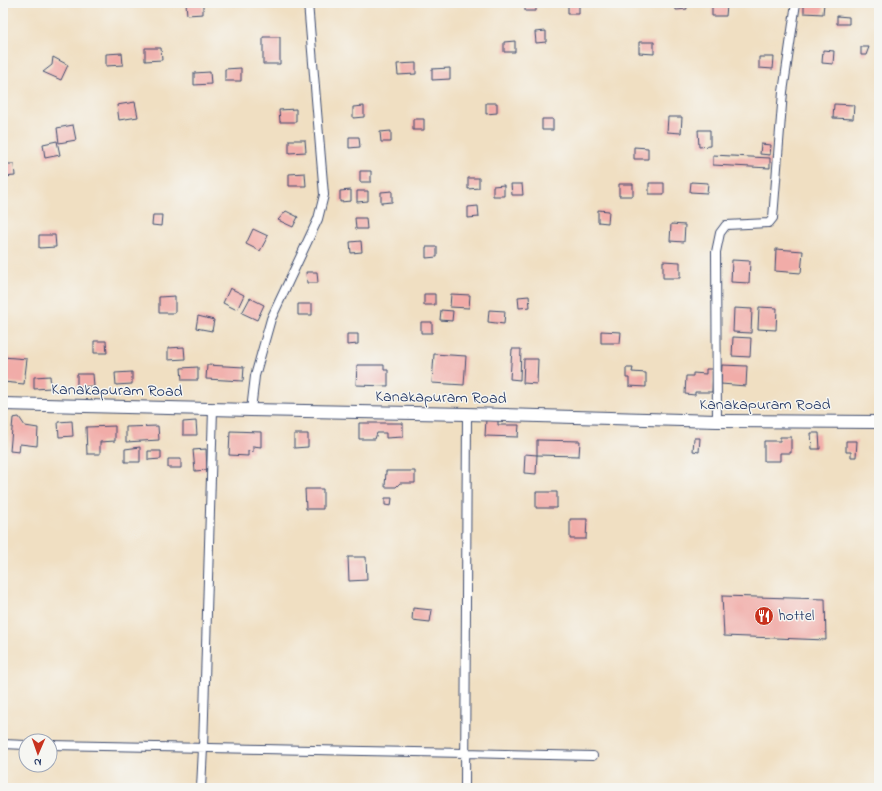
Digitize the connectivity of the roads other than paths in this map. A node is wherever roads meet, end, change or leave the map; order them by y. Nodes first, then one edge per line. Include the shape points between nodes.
1 (308, 3) edge
2 (796, 3) edge
3 (3, 404) edge
4 (213, 410) junction
5 (251, 410) junction
6 (468, 414) junction
7 (718, 422) junction
8 (879, 422) edge
9 (3, 744) edge
10 (18, 745) edge
11 (58, 745) edge
12 (203, 748) junction
13 (465, 753) junction
14 (593, 756) dead end
15 (201, 788) edge
16 (465, 788) edge

1 - 5 street via 324,195 318,219 271,319 255,376
2 - 7 street via 783,92 773,218 769,223 726,225 720,233 716,252
3 - 4 street, Kanakapuram Road
4 - 5 street, Kanakapuram Road
4 - 12 street
5 - 6 street, Kanakapuram Road
6 - 7 street, Kanakapuram Road
6 - 13 street
7 - 8 street, Kanakapuram Road
9 - 10 street
11 - 12 street
12 - 13 street
12 - 15 street
13 - 14 street
13 - 16 street

